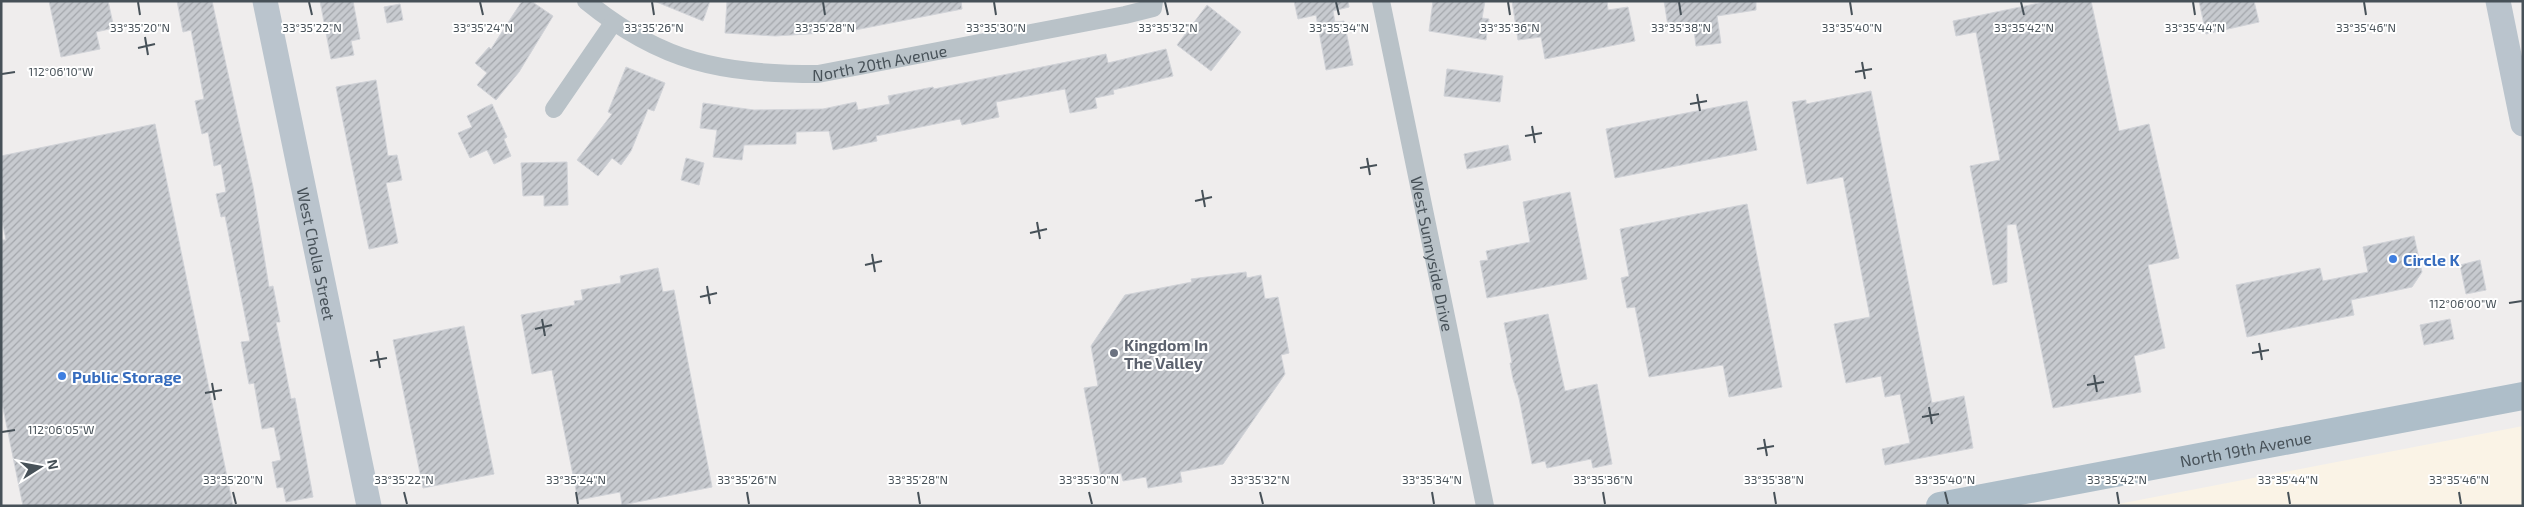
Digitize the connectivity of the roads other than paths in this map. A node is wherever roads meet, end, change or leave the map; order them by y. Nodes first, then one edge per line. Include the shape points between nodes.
1 (265, 1) edge
2 (586, 1) edge
3 (1380, 1) edge
4 (2498, 1) edge
5 (1154, 4) edge
6 (613, 23) junction
7 (554, 109) dead end
8 (2523, 124) edge
9 (2523, 396) edge
10 (369, 506) edge
11 (1485, 506) edge
12 (1940, 506) edge

1 - 10 street, West Cholla Street
2 - 6 street, North 20th Avenue
3 - 11 street, West Sunnyside Drive
4 - 8 street
5 - 6 street, North 20th Avenue via 1125,15 818,74 770,74 701,64 652,45
6 - 7 street
9 - 12 main road, North 19th Avenue

